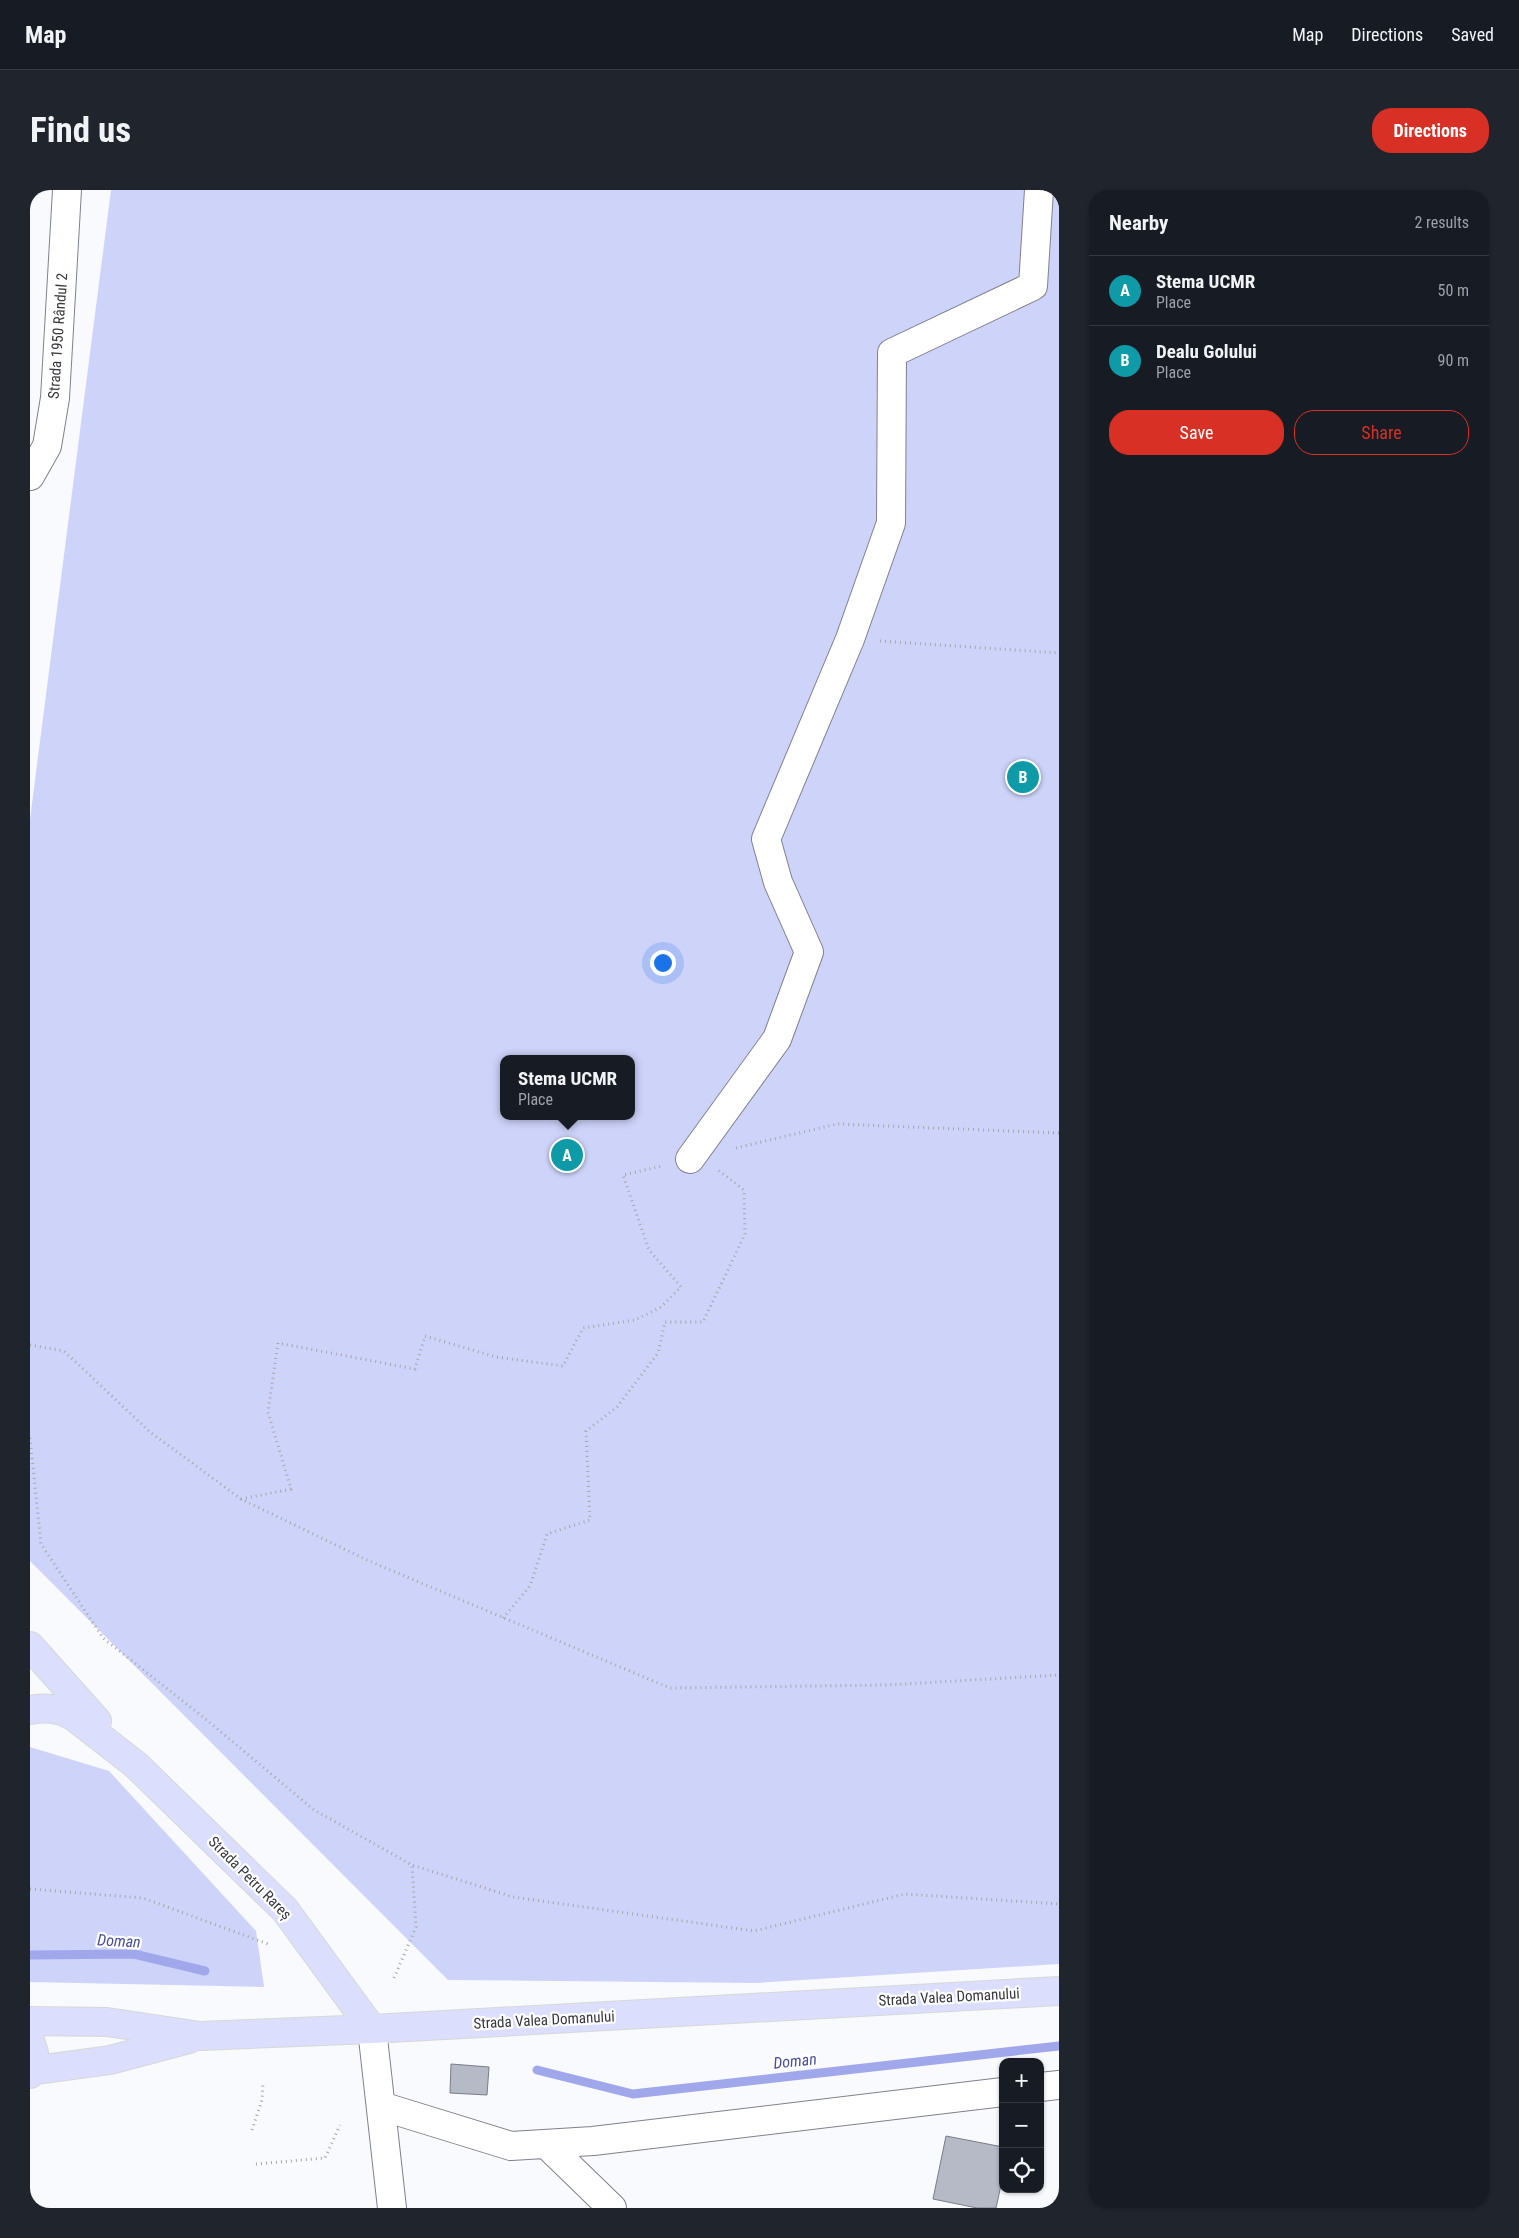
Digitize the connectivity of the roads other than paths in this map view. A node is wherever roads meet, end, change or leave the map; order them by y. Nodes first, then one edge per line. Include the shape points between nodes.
1 (67, 190) edge
2 (1039, 190) edge
3 (30, 476) edge
4 (695, 1158) road end
5 (30, 1646) edge
6 (30, 1710) edge
7 (136, 1765) junction
8 (1059, 1991) edge
9 (30, 2021) edge
10 (372, 2029) junction
11 (200, 2036) junction
12 (30, 2040) edge
13 (31, 2072) edge
14 (1059, 2085) edge
15 (1044, 2087) edge
16 (999, 2092) edge
17 (381, 2106) junction
18 (546, 2144) junction
19 (392, 2208) edge
20 (612, 2208) edge

1 - 3 street, Strada 1950 Rândul 2 via 55,398 46,446
2 - 4 street via 1033,286 892,353 891,523 850,639 766,839 778,882 809,952 777,1040
5 - 7 main road
6 - 7 main road, Strada Petru Rareș via 44,1707 73,1716
7 - 10 main road, Strada Petru Rareș via 285,1910
8 - 10 main road, Strada Valea Domanului
9 - 11 main road, Strada Valea Domanului via 106,2022
10 - 11 main road, Strada Valea Domanului
10 - 17 street, Strada Petru Rareș
11 - 13 main road via 110,2060
12 - 13 main road via 34,2053
14 - 15 street
16 - 18 street
17 - 18 street via 511,2146
17 - 19 street, Strada Petru Rareș
18 - 20 street

